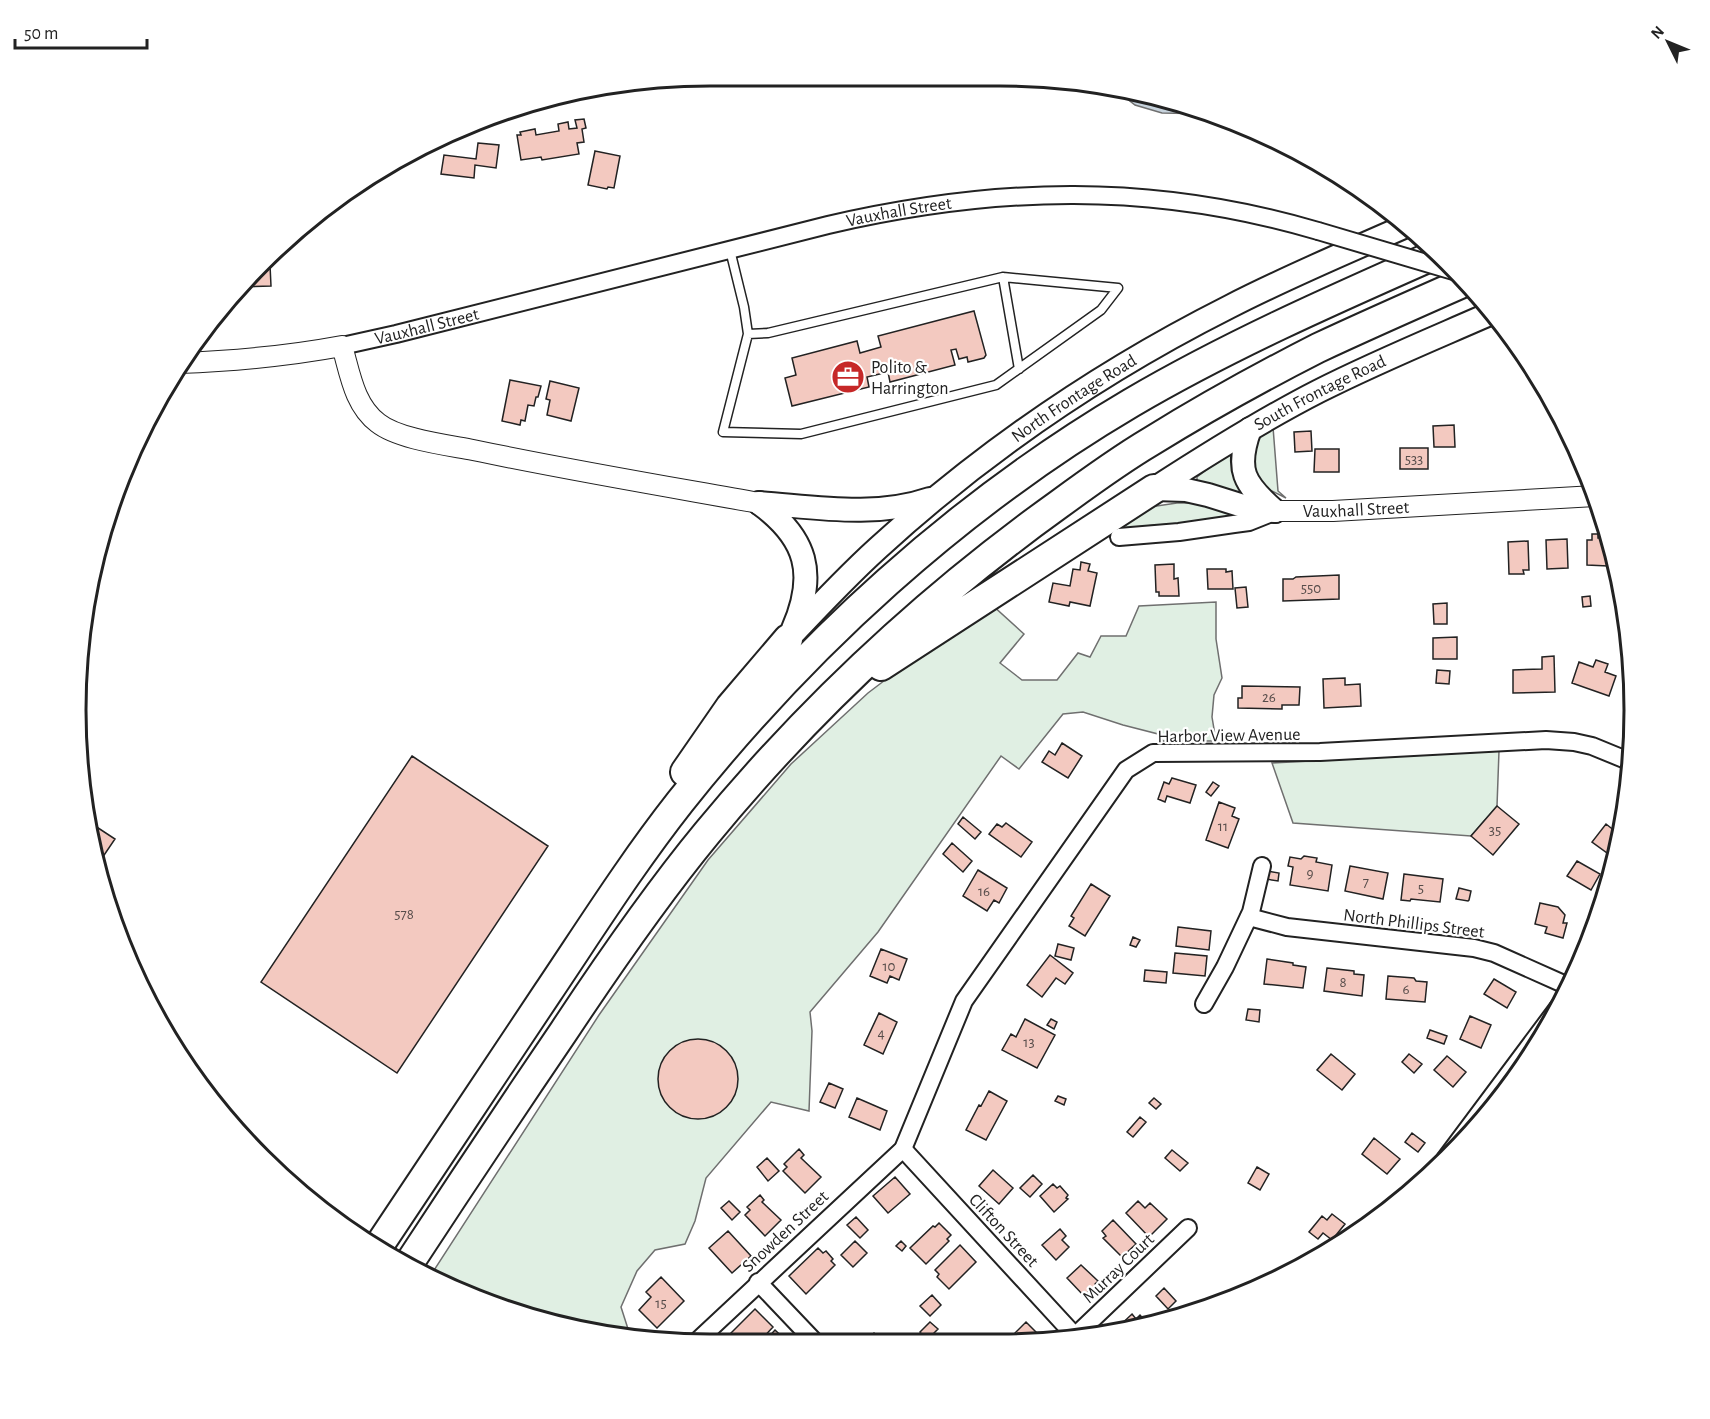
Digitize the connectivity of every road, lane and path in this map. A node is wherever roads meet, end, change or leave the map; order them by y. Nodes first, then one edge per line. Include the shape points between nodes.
1 (1399, 229) edge
2 (730, 250) junction
3 (1430, 257) edge
4 (1441, 268) edge
5 (1003, 277) junction
6 (1458, 285) edge
7 (1485, 316) edge
8 (748, 334) junction
9 (342, 346) junction
10 (191, 362) edge
11 (1019, 369) junction
12 (1250, 429) junction
13 (1154, 489) junction
14 (939, 496) junction
15 (1586, 496) edge
16 (759, 503) junction
17 (1275, 511) junction
18 (1119, 537) dead end
19 (788, 639) junction
20 (824, 704) junction
21 (1622, 759) edge
22 (649, 843) junction
23 (1262, 866) dead end
24 (1249, 916) junction
25 (1561, 983) edge
26 (1204, 1004) dead end
27 (903, 1149) junction
28 (1188, 1228) dead end
29 (382, 1241) edge
30 (413, 1258) edge
31 (758, 1282) junction
32 (1086, 1327) edge
33 (1069, 1329) edge
34 (704, 1334) edge
35 (807, 1334) edge

1 - 14 main road, North Frontage Road via 1258,292 1150,350 1036,423
2 - 4 street, Vauxhall Street, bridge via 898,210 959,201 1106,195 1193,203 1266,218
2 - 8 lane
2 - 9 street, Vauxhall Street
3 - 22 highway via 1184,373 1090,428 1002,490 947,532 850,617 721,754
5 - 8 lane via 768,333
5 - 11 lane
5 - 11 lane via 1118,288 1101,310
6 - 20 highway via 1267,375 1117,463 967,574 902,629
7 - 12 main road, South Frontage Road via 1352,374
8 - 11 lane via 723,432 801,434 996,385
9 - 10 street, Vauxhall Street via 282,356
9 - 16 street via 365,410 375,422 394,432 510,458
12 - 13 main road, South Frontage Road
12 - 17 main road via 1243,451 1245,477 1254,492
13 - 17 main road via 1186,490
13 - 20 highway
14 - 16 main road via 888,509 844,510
14 - 19 main road, North Frontage Road via 869,556
15 - 17 street, Vauxhall Street
16 - 19 main road via 790,532 805,563 806,586
17 - 18 street, Vauxhall Street via 1249,522
19 - 22 highway via 699,750
20 - 30 highway via 738,796 663,890
21 - 27 street, Harbor View Avenue via 1592,746 1546,740 1320,752 1154,753 1126,770 964,1001
22 - 29 highway
23 - 24 street
24 - 25 street, North Phillips Street via 1287,927 1474,948
24 - 26 street
27 - 31 street, Snowden Street
27 - 33 street, Clifton Street
28 - 32 street, Murray Court
31 - 34 street, Snowden Street
31 - 35 street

